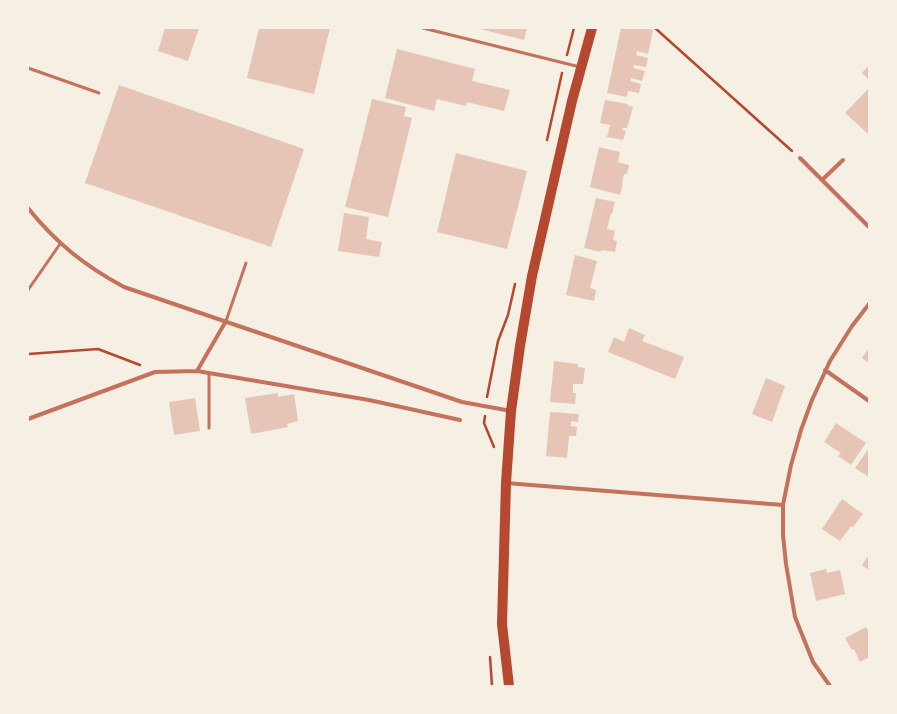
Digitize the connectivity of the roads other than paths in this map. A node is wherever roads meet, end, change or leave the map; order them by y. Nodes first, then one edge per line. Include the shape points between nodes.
1 (423, 28) edge
2 (592, 28) edge
3 (28, 68) edge
4 (582, 68) junction
5 (100, 93) dead end
6 (800, 158) road end
7 (843, 160) dead end
8 (823, 179) junction
9 (28, 208) edge
10 (869, 227) edge
11 (60, 244) junction
12 (246, 263) dead end
13 (28, 290) edge
14 (869, 304) edge
15 (226, 321) junction
16 (825, 370) junction
17 (197, 371) junction
18 (209, 373) junction
19 (869, 401) edge
20 (511, 411) junction
21 (28, 418) edge
22 (460, 420) dead end
23 (209, 428) dead end
24 (506, 483) junction
25 (783, 505) junction
26 (510, 686) edge
27 (830, 686) edge

1 - 4 lane
2 - 4 main road
3 - 5 lane
4 - 20 main road via 572,101 532,276
6 - 8 street
7 - 8 street
8 - 10 street
9 - 11 street
11 - 13 lane
11 - 15 street via 124,287
12 - 15 lane
14 - 16 street via 841,342
15 - 17 street
15 - 20 street via 462,402
16 - 19 street
16 - 25 street via 800,430
17 - 18 street
17 - 21 street via 155,372
18 - 22 street via 369,400
18 - 23 lane
20 - 24 main road
24 - 25 street
24 - 26 main road via 502,624
25 - 27 street via 786,564 796,617 813,662

